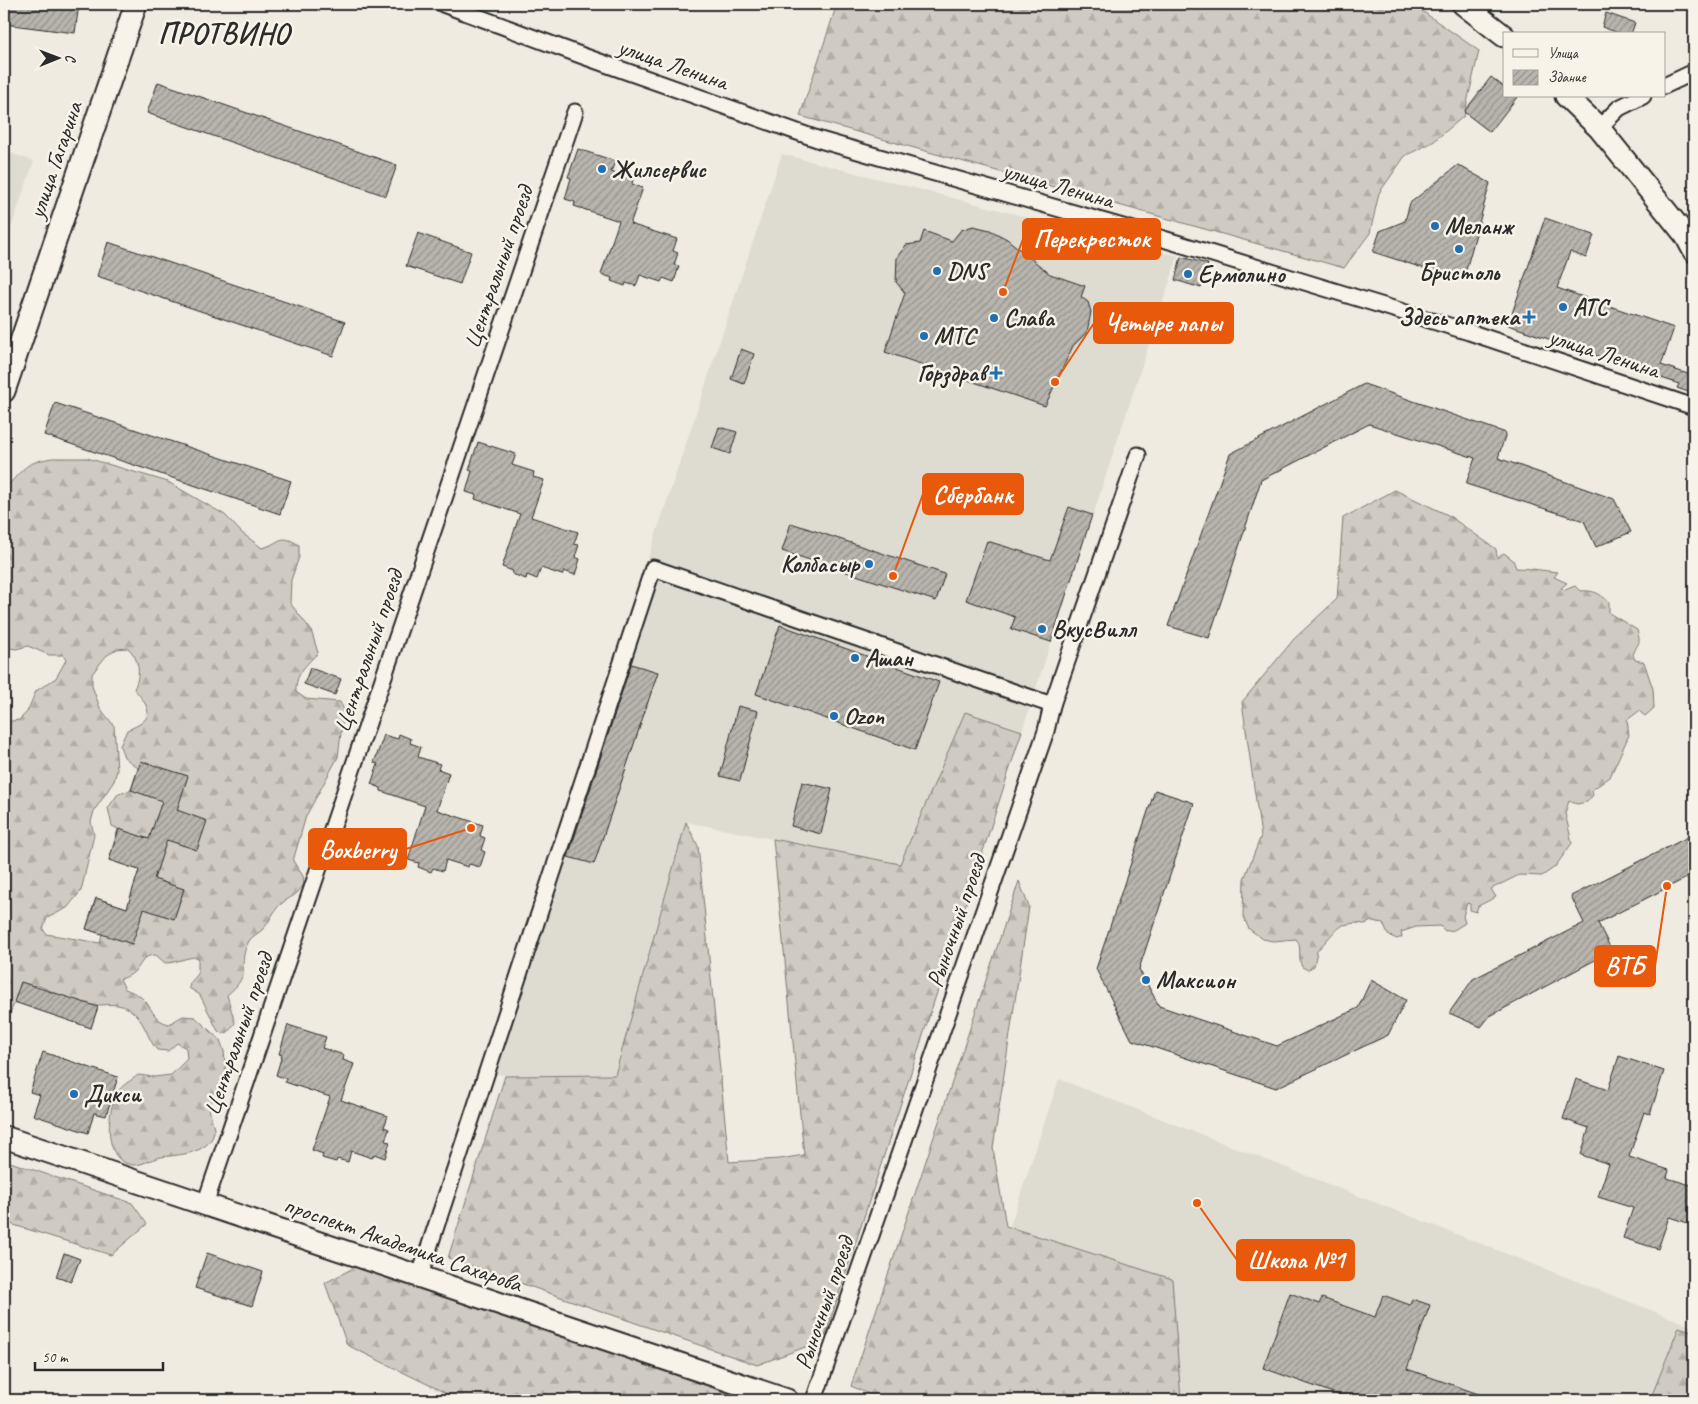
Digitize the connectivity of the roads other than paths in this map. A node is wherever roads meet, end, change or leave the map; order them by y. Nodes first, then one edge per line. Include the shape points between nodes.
1 (136, 4) edge
2 (443, 4) edge
3 (1463, 4) edge
4 (1503, 35) edge
5 (1694, 72) edge
6 (1666, 85) edge
7 (1568, 98) edge
8 (1639, 98) edge
9 (574, 112) dead end
10 (1599, 128) junction
11 (1694, 251) edge
12 (4, 391) edge
13 (1694, 407) edge
14 (1138, 455) dead end
15 (1052, 706) junction
16 (4, 1137) edge
17 (205, 1204) junction
18 (419, 1278) junction
19 (787, 1400) edge
20 (814, 1400) edge

1 - 12 street, улица Гагарина
2 - 13 street, улица Ленина via 820,140 1147,234 1469,332
3 - 4 street
5 - 6 street
7 - 10 street
8 - 10 street via 1619,108
9 - 17 street, Центральный проезд
10 - 11 street
14 - 15 street, Рыночный проезд
15 - 18 street via 653,568
15 - 20 street, Рыночный проезд
16 - 17 street, проспект Академика Сахарова
17 - 18 street, проспект Академика Сахарова
18 - 19 street, проспект Академика Сахарова

